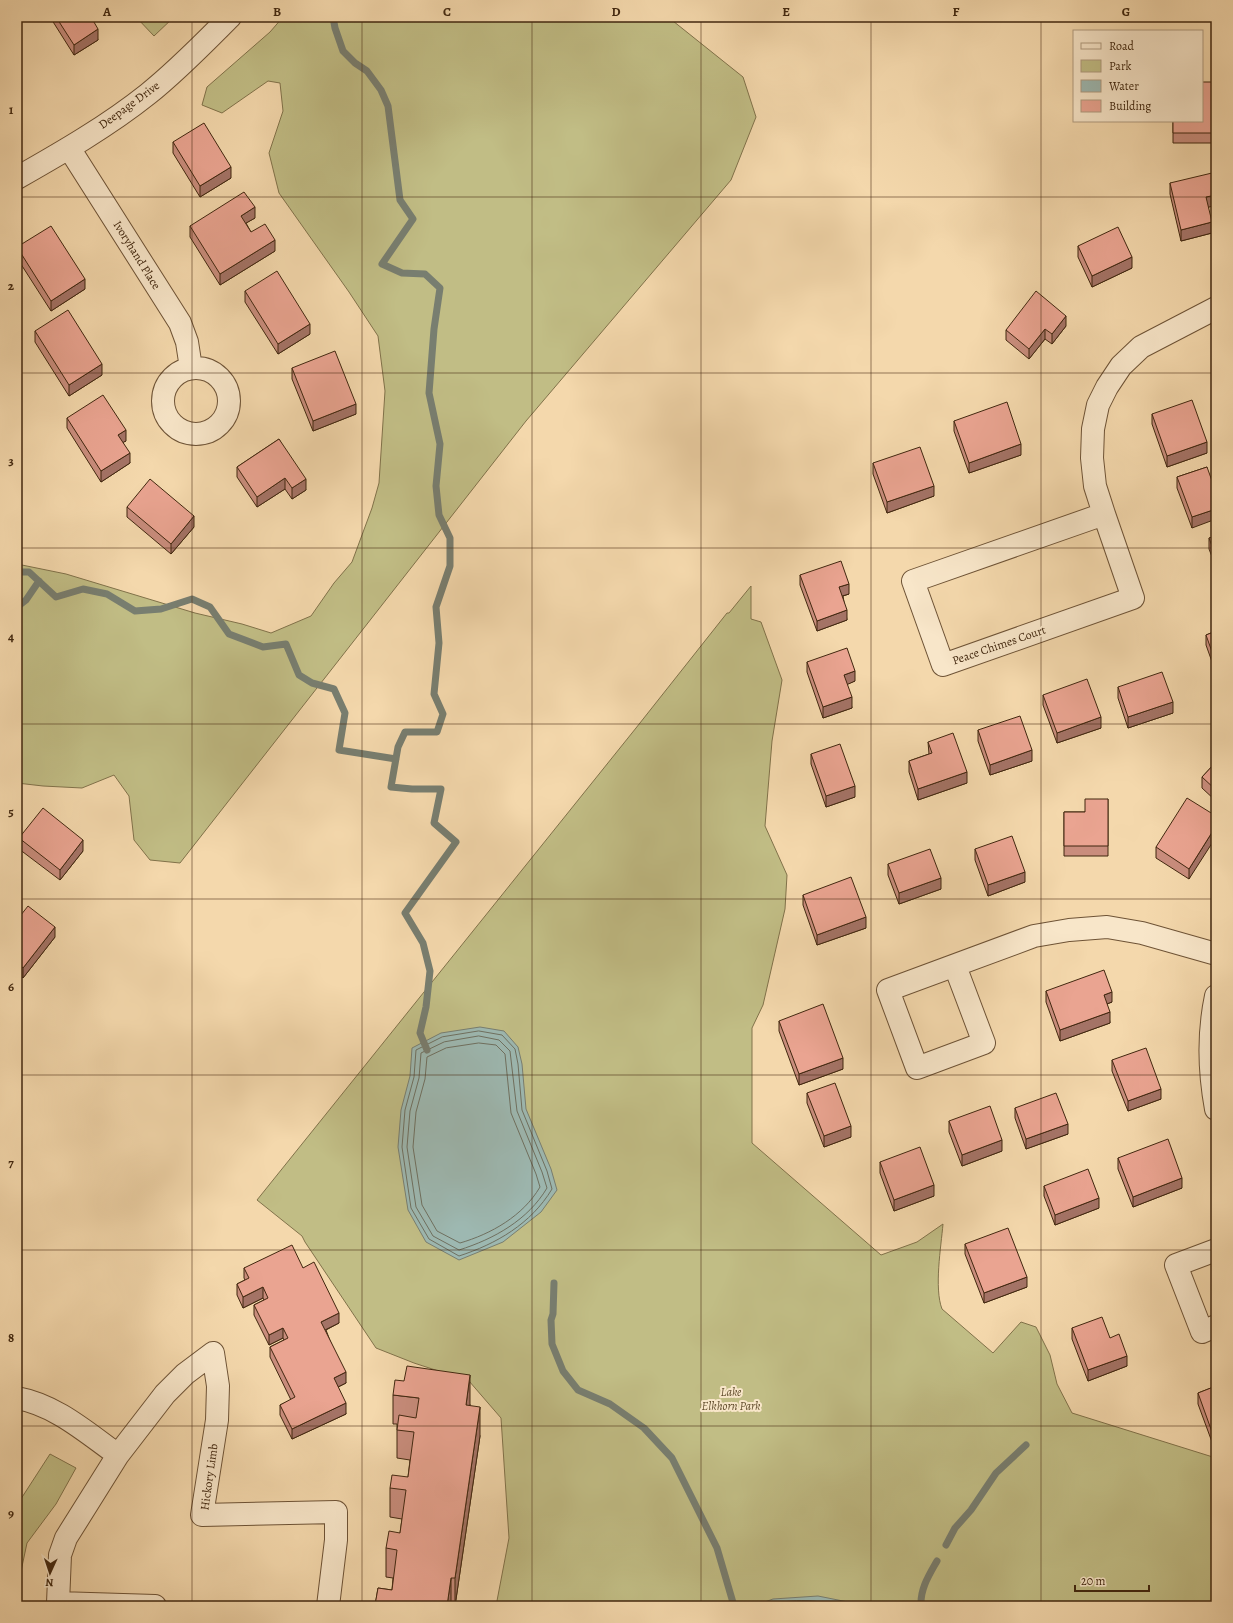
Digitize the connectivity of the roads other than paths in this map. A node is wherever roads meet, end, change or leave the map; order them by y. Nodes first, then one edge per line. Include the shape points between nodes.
1 (230, 17) edge
2 (69, 148) junction
3 (17, 178) edge
4 (1216, 308) edge
5 (191, 368) dead end
6 (1104, 514) junction
7 (1216, 954) edge
8 (955, 966) junction
9 (1216, 996) edge
10 (1216, 1109) edge
11 (1216, 1250) edge
12 (1216, 1326) edge
13 (17, 1398) edge
14 (118, 1455) junction
15 (155, 1606) edge
16 (328, 1606) edge

1 - 2 street, Deepage Drive via 148,94
2 - 3 street, Deepage Drive
2 - 5 street, Ivoryhand Place via 180,323 187,342
4 - 6 street, Peace Chimes Court via 1141,347 1121,366 1107,386 1098,405 1093,429 1092,458
6 - 6 street, Peace Chimes Court via 1133,598 943,665 913,581
7 - 8 street via 1142,933 1107,927 1034,936
8 - 8 street via 984,1044 917,1068 888,990
9 - 10 street via 1210,1041 1211,1080
11 - 12 street via 1176,1265 1202,1332
13 - 14 street via 49,1408
14 - 15 street, Hickory Limb via 66,1538 60,1554 58,1603
14 - 16 street, Hickory Limb via 165,1394 185,1374 213,1353 218,1386 217,1420 202,1515 336,1512 336,1540

